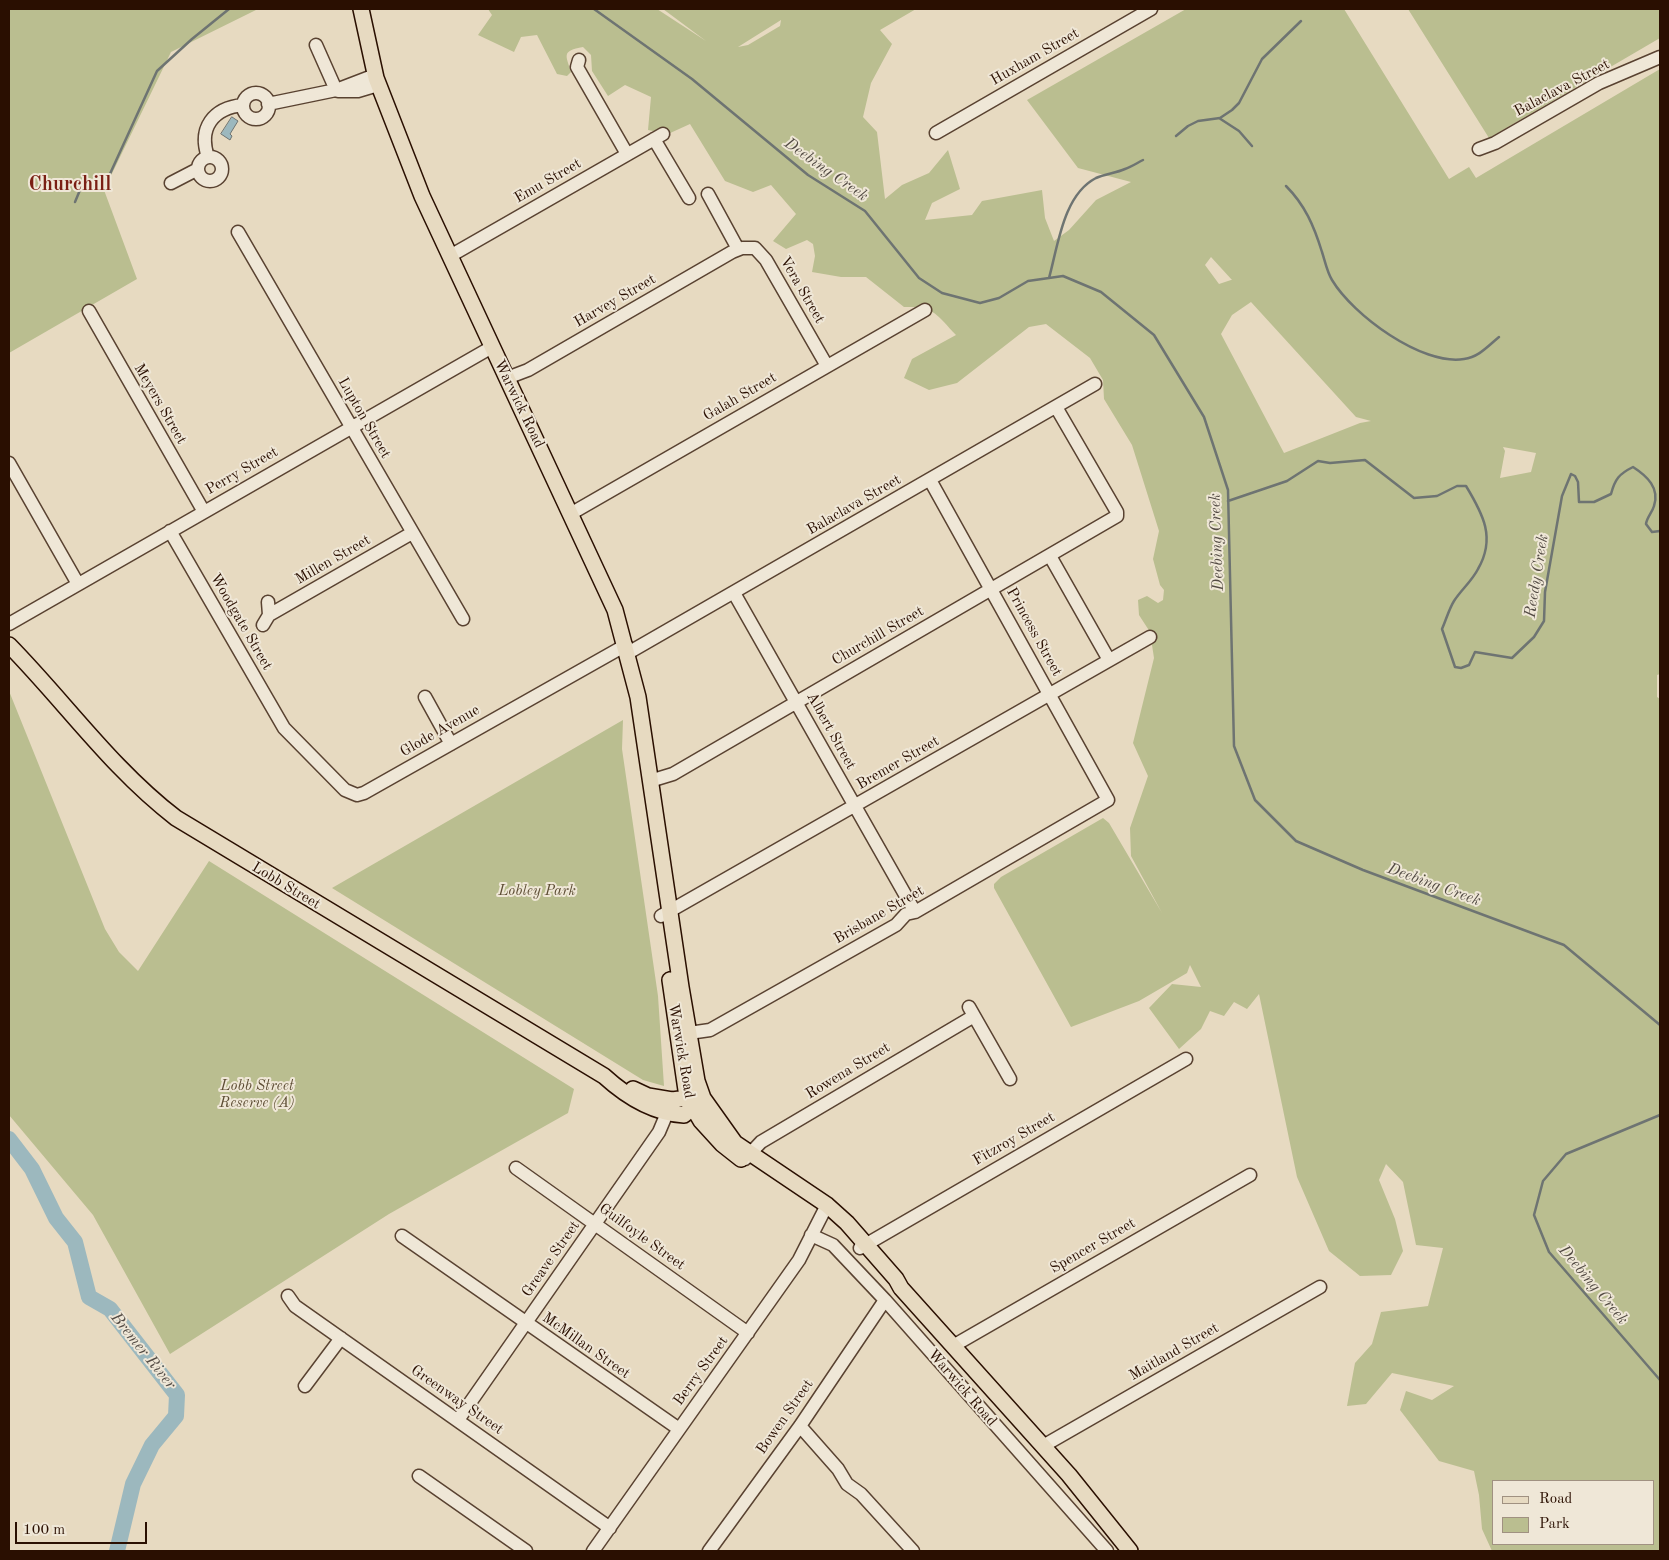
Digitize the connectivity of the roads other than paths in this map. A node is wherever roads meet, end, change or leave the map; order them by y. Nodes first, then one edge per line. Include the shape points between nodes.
1 (360, 9) edge
2 (1151, 9) edge
3 (316, 45) dead end
4 (1660, 57) edge
5 (579, 60) dead end
6 (377, 80) junction
7 (336, 90) junction
8 (268, 104) junction
9 (243, 105) junction
10 (936, 133) dead end
11 (1479, 149) dead end
12 (627, 154) junction
13 (208, 157) junction
14 (198, 169) junction
15 (171, 182) dead end
16 (708, 194) dead end
17 (689, 198) dead end
18 (238, 232) dead end
19 (738, 250) junction
20 (450, 256) junction
21 (924, 310) dead end
22 (89, 311) dead end
23 (492, 347) junction
24 (827, 366) junction
25 (507, 378) junction
26 (1095, 384) dead end
27 (1056, 406) junction
28 (351, 427) junction
29 (9, 463) edge
30 (930, 480) junction
31 (204, 512) junction
32 (572, 513) junction
33 (170, 531) junction
34 (412, 533) junction
35 (1050, 556) junction
36 (78, 584) junction
37 (992, 590) junction
38 (734, 592) junction
39 (267, 614) dead end
40 (463, 619) dead end
41 (9, 624) edge
42 (1150, 637) dead end
43 (9, 645) edge
44 (627, 649) junction
45 (1109, 660) junction
46 (1050, 694) junction
47 (425, 697) dead end
48 (796, 701) junction
49 (284, 728) joint
50 (451, 744) junction
51 (650, 781) junction
52 (1108, 800) joint
53 (855, 806) junction
54 (915, 912) junction
55 (665, 914) junction
56 (689, 1033) junction
57 (1186, 1059) dead end
58 (604, 1076) junction
59 (1010, 1079) dead end
60 (694, 1101) junction
61 (667, 1113) junction
62 (746, 1158) junction
63 (516, 1168) dead end
64 (1250, 1175) dead end
65 (824, 1208) junction
66 (596, 1224) junction
67 (811, 1235) junction
68 (402, 1236) dead end
69 (863, 1246) junction
70 (1320, 1287) dead end
71 (288, 1296) dead end
72 (885, 1300) junction
73 (526, 1323) junction
74 (748, 1333) junction
75 (341, 1338) junction
76 (953, 1346) junction
77 (305, 1386) dead end
78 (458, 1420) junction
79 (800, 1426) junction
80 (679, 1429) junction
81 (1043, 1446) junction
82 (1069, 1475) junction
83 (419, 1476) dead end
84 (610, 1528) junction
85 (712, 1550) edge
86 (526, 1551) edge
87 (593, 1551) edge
88 (913, 1551) edge
89 (1107, 1551) edge
90 (1130, 1551) edge
91 (1143, 1551) edge

1 - 6 main road, Warwick Road
2 - 10 street, Huxham Street
3 - 7 street
4 - 11 street, Balaclava Street via 1599,83
5 - 12 street via 577,67
6 - 7 street
6 - 20 main road, Warwick Road via 418,188
7 - 8 street
8 - 9 street via 262,94 254,93 247,96
8 - 9 street via 264,116 255,119 247,116
9 - 13 street via 223,110 208,125 204,140
12 - 17 street, Emu Street via 658,137
12 - 20 street, Emu Street
13 - 14 street via 200,162
13 - 14 street via 220,161 220,177 204,180
14 - 15 street
16 - 19 street
18 - 28 street, Lupton Street
19 - 24 street, Vera Street via 755,248 760,252
19 - 25 street, Harvey Street via 528,370
20 - 23 main road, Warwick Road
21 - 24 street, Galah Street
22 - 31 street, Meyers Street
23 - 25 main road, Warwick Road
23 - 28 street, Perry Street
24 - 32 street, Galah Street
25 - 32 main road, Warwick Road
26 - 27 street, Balaclava Street
27 - 30 street, Balaclava Street
27 - 35 street, Churchill Street via 1117,512 1113,519
28 - 31 street, Perry Street
28 - 34 street, Lupton Street
29 - 36 street
30 - 37 street, Princess Street
30 - 38 street, Balaclava Street
31 - 33 street, Perry Street
32 - 44 main road, Warwick Road via 616,610
33 - 36 street, Perry Street
33 - 49 street, Woodgate Street
34 - 39 street, Millen Street
34 - 40 street, Lupton Street
35 - 37 street, Churchill Street
35 - 45 street
36 - 41 street, Perry Street
37 - 46 street, Princess Street
37 - 48 street, Churchill Street
38 - 44 street, Balaclava Street
38 - 48 street, Albert Street
42 - 45 street, Bremer Street
43 - 58 main road, Lobb Street via 126,774 176,818
44 - 50 street, Glode Avenue
44 - 51 main road, Warwick Road via 638,697
45 - 46 street, Bremer Street
46 - 52 street, Princess Street
46 - 53 street, Bremer Street
47 - 50 street
48 - 51 street, Churchill Street via 673,774
48 - 53 street, Albert Street
49 - 50 street, Glode Avenue via 345,790 356,795
51 - 55 main road, Warwick Road via 665,869
52 - 54 street, Brisbane Street
53 - 54 street, Albert Street
53 - 55 street, Bremer Street
54 - 56 street, Brisbane Street via 906,914 896,925 710,1030
55 - 56 main road, Warwick Road
55 - 60 main road, Warwick Road
56 - 60 main road, Warwick Road via 697,1081
57 - 69 street, Fitzroy Street
58 - 60 main road, Lobb Street via 648,1096
58 - 61 main road, Lobb Street via 644,1105
59 - 62 street, Rowena Street via 972,1011 761,1142
60 - 61 main road, Lobb Street via 684,1114
60 - 62 main road, Warwick Road
61 - 66 street, Greave Street via 659,1132
62 - 65 main road, Warwick Road
63 - 66 street, Guilfoyle Street
64 - 76 street, Spencer Street
65 - 67 street, Berry Street
65 - 69 main road, Warwick Road
66 - 73 street, Greave Street
66 - 74 street, Guilfoyle Street
67 - 72 street, Warwick Road via 833,1245
67 - 74 street, Berry Street via 799,1260
68 - 73 street, McMillan Street
69 - 76 main road, Warwick Road
70 - 81 street, Maitland Street
71 - 75 street, Greenway Street via 295,1306
72 - 79 street, Bowen Street
72 - 89 street, Warwick Road
73 - 78 street, Greave Street
73 - 80 street, McMillan Street
74 - 80 street, Berry Street
75 - 77 street
75 - 78 street, Greenway Street
76 - 81 main road, Warwick Road
78 - 84 street, Greenway Street
79 - 85 street, Bowen Street
79 - 88 street via 847,1484 861,1494
80 - 84 street, Berry Street
81 - 82 main road, Warwick Road
82 - 90 main road, Warwick Road
82 - 91 main road, Warwick Road
83 - 86 street
84 - 87 street, Berry Street

